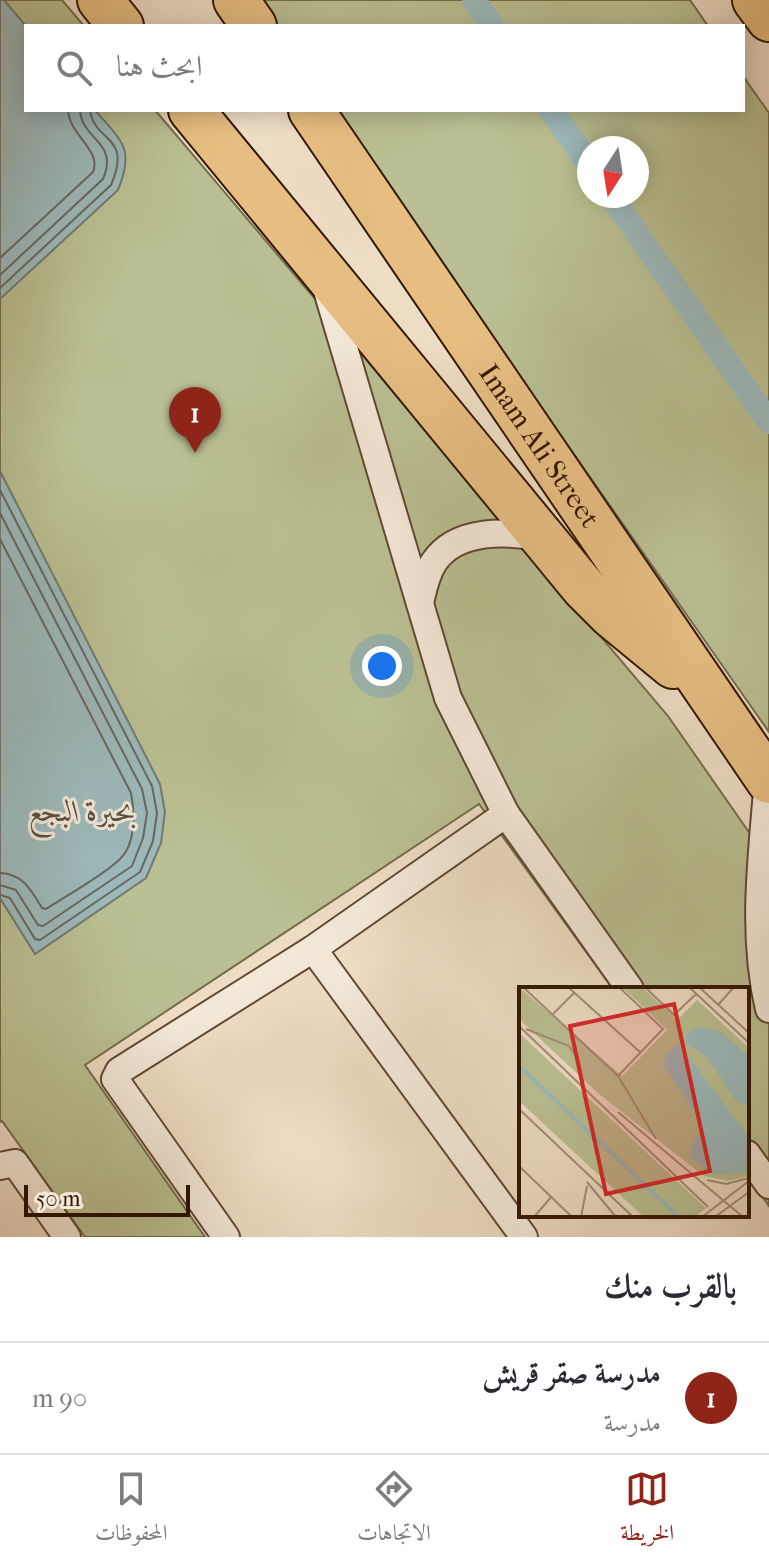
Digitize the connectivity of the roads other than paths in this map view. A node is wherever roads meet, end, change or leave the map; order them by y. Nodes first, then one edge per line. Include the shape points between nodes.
1 (100, 0) edge
2 (236, 0) edge
3 (755, 0) edge
4 (769, 19) edge
5 (119, 24) edge
6 (253, 24) edge
7 (193, 112) edge
8 (312, 112) edge
9 (319, 264) junction
10 (543, 538) junction
11 (420, 603) junction
12 (713, 700) junction
13 (768, 780) edge
14 (506, 814) junction
15 (313, 949) junction
16 (629, 987) edge
17 (769, 1009) edge
18 (749, 1157) edge
19 (0, 1166) edge
20 (769, 1185) edge
21 (67, 1237) edge
22 (226, 1237) edge
23 (524, 1237) edge

1 - 5 highway
2 - 6 highway
3 - 4 highway
7 - 9 highway
8 - 12 highway, Imam Ali Street
9 - 10 highway
9 - 11 street
10 - 11 street via 491,533 450,547 434,561
10 - 12 highway via 597,603
11 - 14 street via 448,698
12 - 13 highway, Imam Ali Street
13 - 17 street via 757,930
14 - 15 street
14 - 16 street
15 - 22 street via 119,1071 115,1079
15 - 23 street
18 - 20 street
19 - 21 street via 15,1163

